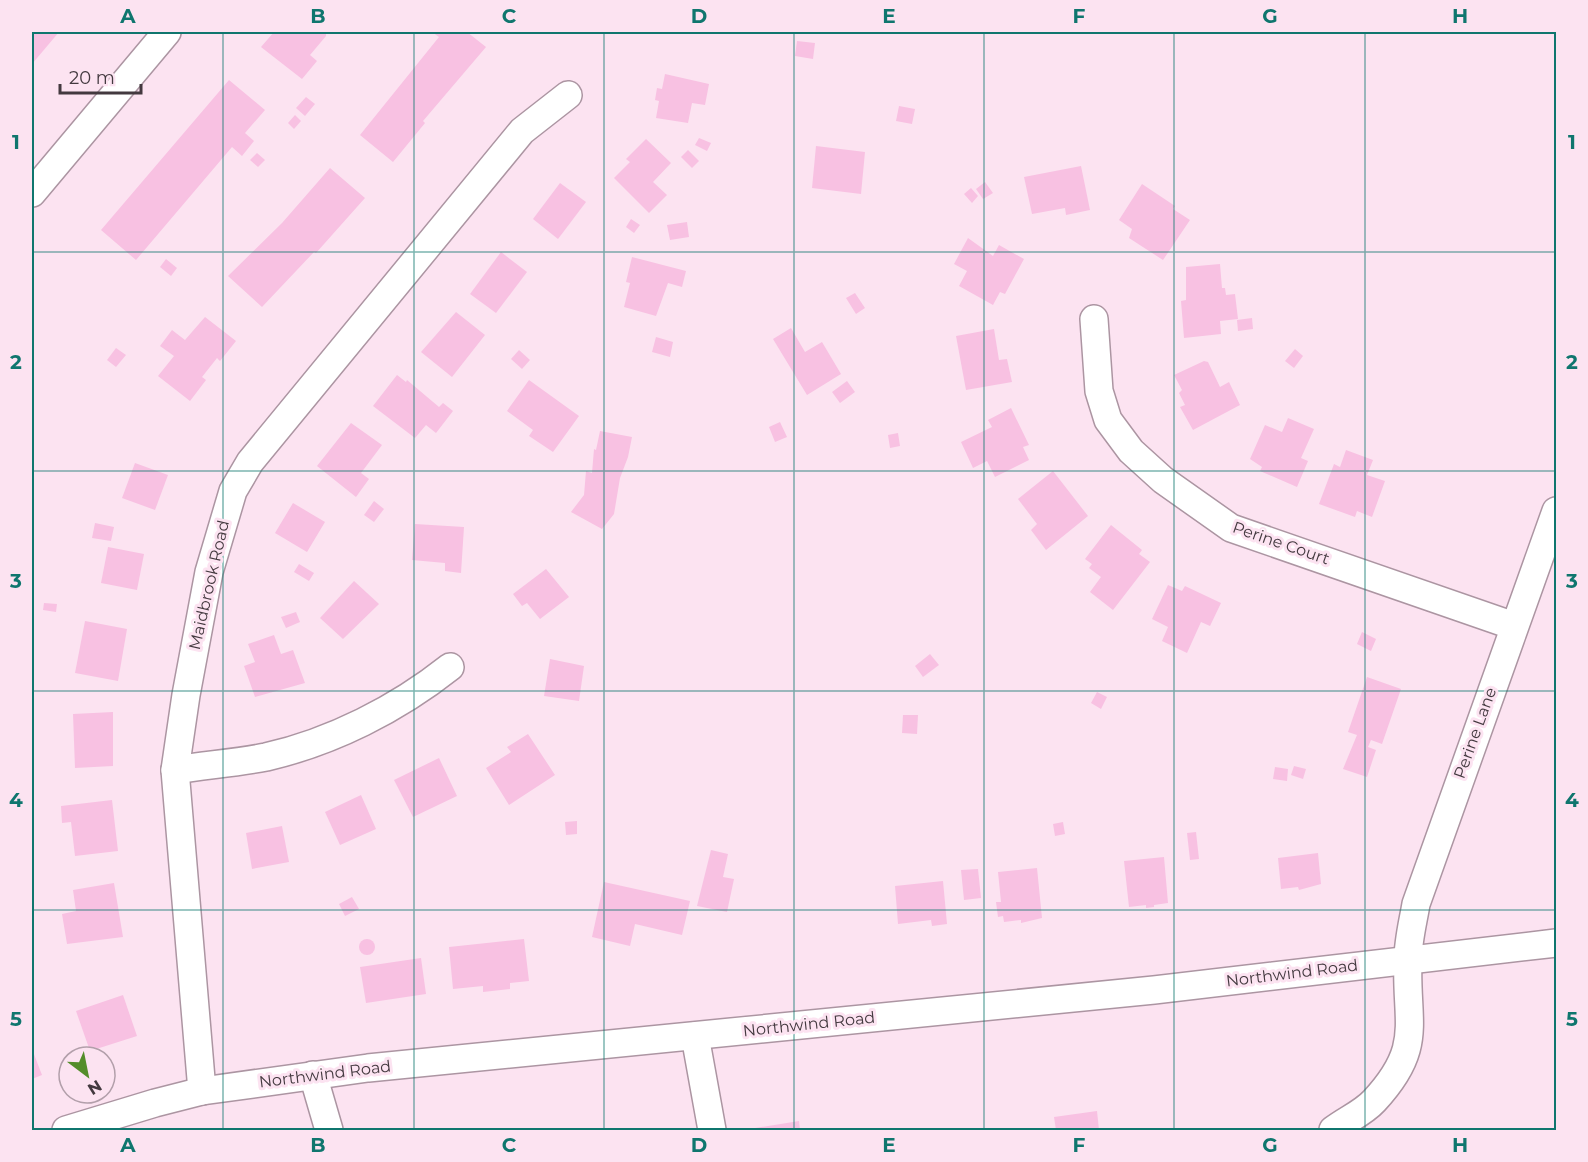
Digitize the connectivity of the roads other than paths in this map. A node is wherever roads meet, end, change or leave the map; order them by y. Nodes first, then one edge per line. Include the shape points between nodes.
1 (167, 32) edge
2 (568, 95) dead end
3 (32, 193) edge
4 (1094, 319) dead end
5 (1557, 511) edge
6 (1514, 626) junction
7 (450, 668) dead end
8 (175, 770) junction
9 (1557, 943) edge
10 (1408, 959) junction
11 (695, 1036) junction
12 (313, 1075) junction
13 (202, 1091) junction
14 (66, 1131) edge
15 (329, 1131) edge
16 (712, 1131) edge
17 (1333, 1131) edge

1 - 3 street
2 - 8 street, Maidbrook Road via 522,131 265,443 239,481 208,572
4 - 6 street, Perine Court via 1099,391 1108,420 1131,451 1196,504 1231,528
5 - 6 street, Perine Lane
6 - 10 street, Perine Lane via 1416,904
7 - 8 street via 418,693 314,743 266,757
8 - 13 street, Maidbrook Road
9 - 10 street, Northwind Road
10 - 11 street, Northwind Road via 1154,990
10 - 17 street, Perine Lane via 1412,1020 1407,1051 1394,1078 1372,1103
11 - 12 street, Northwind Road
11 - 16 street
12 - 13 street, Northwind Road
12 - 15 street
13 - 14 street, Northwind Road

